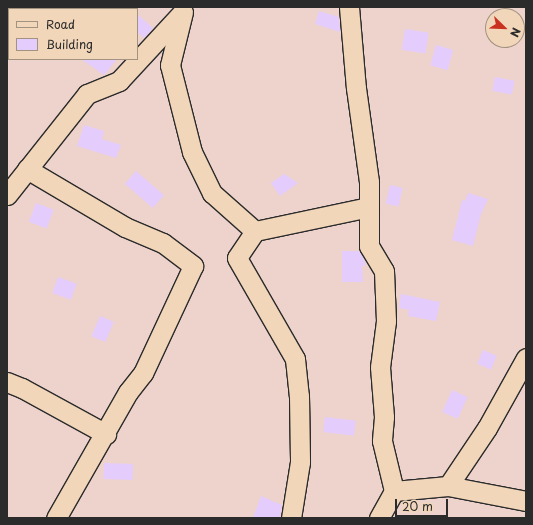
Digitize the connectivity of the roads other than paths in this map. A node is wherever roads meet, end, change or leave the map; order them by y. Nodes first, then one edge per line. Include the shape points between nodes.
1 (349, 7) edge
2 (182, 9) edge
3 (138, 59) edge
4 (137, 60) edge
5 (27, 169) junction
6 (7, 195) edge
7 (369, 207) junction
8 (255, 231) junction
9 (526, 358) edge
10 (7, 382) edge
11 (106, 434) junction
12 (448, 486) junction
13 (394, 490) junction
14 (526, 501) edge
15 (56, 518) edge
16 (291, 518) edge
17 (378, 518) edge

1 - 7 street via 356,88 369,182
2 - 3 street
2 - 8 street via 170,66 192,152 212,193
4 - 5 street via 119,81 87,94
5 - 6 street
5 - 11 street via 125,227 163,243 192,266 143,373 128,392
7 - 8 street
7 - 13 street via 369,246 384,271 386,321 380,367 384,417 382,442
8 - 16 street via 237,258 295,359 299,396 300,462
9 - 12 street via 487,428
10 - 11 street
11 - 15 street
12 - 13 street
12 - 14 street
13 - 17 street

